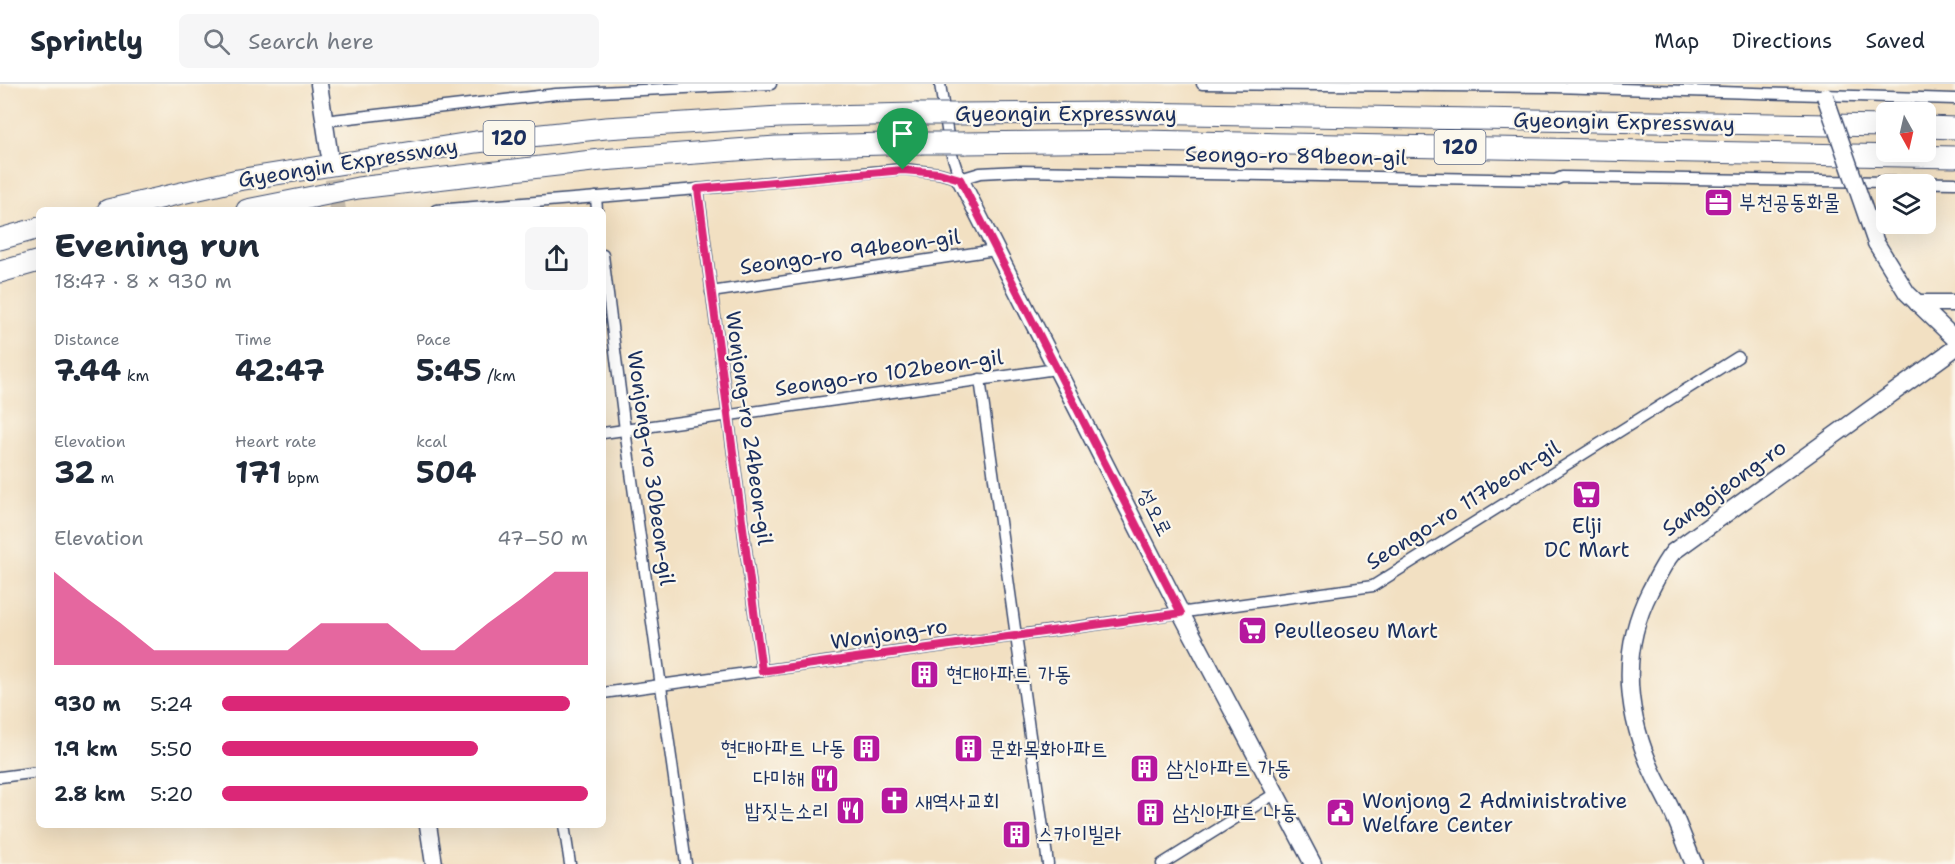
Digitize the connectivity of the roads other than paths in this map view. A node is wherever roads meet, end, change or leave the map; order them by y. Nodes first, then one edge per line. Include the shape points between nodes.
1 (319, 84) edge
2 (771, 84) edge
3 (940, 84) edge
4 (1203, 84) edge
5 (687, 86) edge
6 (1823, 90) edge
7 (1955, 99) edge
8 (324, 121) junction
9 (1876, 126) edge
10 (1936, 127) edge
11 (1955, 128) edge
12 (329, 152) tunnel mouth
13 (1955, 157) edge
14 (960, 179) junction
15 (1955, 183) edge
16 (698, 189) junction
17 (596, 197) junction
18 (121, 207) edge
19 (262, 207) edge
20 (490, 207) edge
21 (597, 207) edge
22 (36, 229) edge
23 (0, 239) edge
24 (995, 250) junction
25 (36, 262) edge
26 (0, 272) edge
27 (606, 279) edge
28 (711, 292) junction
29 (1917, 303) junction
30 (1955, 303) edge
31 (1955, 339) edge
32 (1955, 348) edge
33 (1738, 357) dead end
34 (1056, 369) junction
35 (980, 379) junction
36 (728, 415) junction
37 (625, 430) junction
38 (606, 433) edge
39 (1181, 613) junction
40 (1015, 636) junction
41 (762, 671) junction
42 (661, 685) junction
43 (606, 693) edge
44 (36, 772) edge
45 (0, 777) edge
46 (1276, 793) junction
47 (428, 828) edge
48 (564, 828) edge
49 (434, 864) edge
50 (570, 864) edge
51 (686, 864) edge
52 (1048, 864) edge
53 (1162, 864) edge
54 (1313, 864) edge
55 (1694, 864) edge

1 - 8 street
2 - 5 street
3 - 14 street via 950,149
4 - 6 street
5 - 8 street via 556,94
6 - 7 street
6 - 29 street, bridge via 1876,243 1907,294
8 - 12 street
9 - 18 highway, Gyeongin Expressway / 120, bridge via 1154,113 780,117 606,128 476,142 238,180
10 - 11 highway
13 - 19 highway, Gyeongin Expressway / 120, bridge via 1142,141 777,147 601,160 358,188
14 - 15 street, Seongo-ro 89beon-gil via 980,173 1019,171
14 - 16 street via 903,170
14 - 24 street, 성오로
16 - 17 street
16 - 28 street, Wonjong-ro 24beon-gil
17 - 20 street
17 - 21 street
22 - 23 highway
24 - 28 street, Seongo-ro 94beon-gil
24 - 34 street, 성오로
25 - 26 highway
27 - 37 street, Wonjong-ro 30beon-gil
28 - 36 street, Wonjong-ro 24beon-gil
29 - 30 street
29 - 31 street
32 - 55 street, Sangojeong-ro via 1673,552 1643,605 1633,636 1630,698 1649,764
33 - 39 street, Seongo-ro 117beon-gil via 1373,586
34 - 35 street, Seongo-ro 102beon-gil
34 - 39 street, 성오로
35 - 36 street, Seongo-ro 102beon-gil
35 - 40 street
36 - 37 street, Seongo-ro 102beon-gil
36 - 41 street, Wonjong-ro 24beon-gil
37 - 38 street, Seongo-ro 102beon-gil
37 - 42 street, Wonjong-ro 30beon-gil
39 - 40 street, Wonjong-ro
39 - 46 street, 성오로
40 - 41 street, Wonjong-ro
40 - 52 street
41 - 42 street, Wonjong-ro
42 - 43 street, Wonjong-ro
42 - 51 street, Wonjong-ro 30beon-gil
44 - 45 street
46 - 53 street
46 - 54 street, 성오로
47 - 49 street
48 - 50 street

